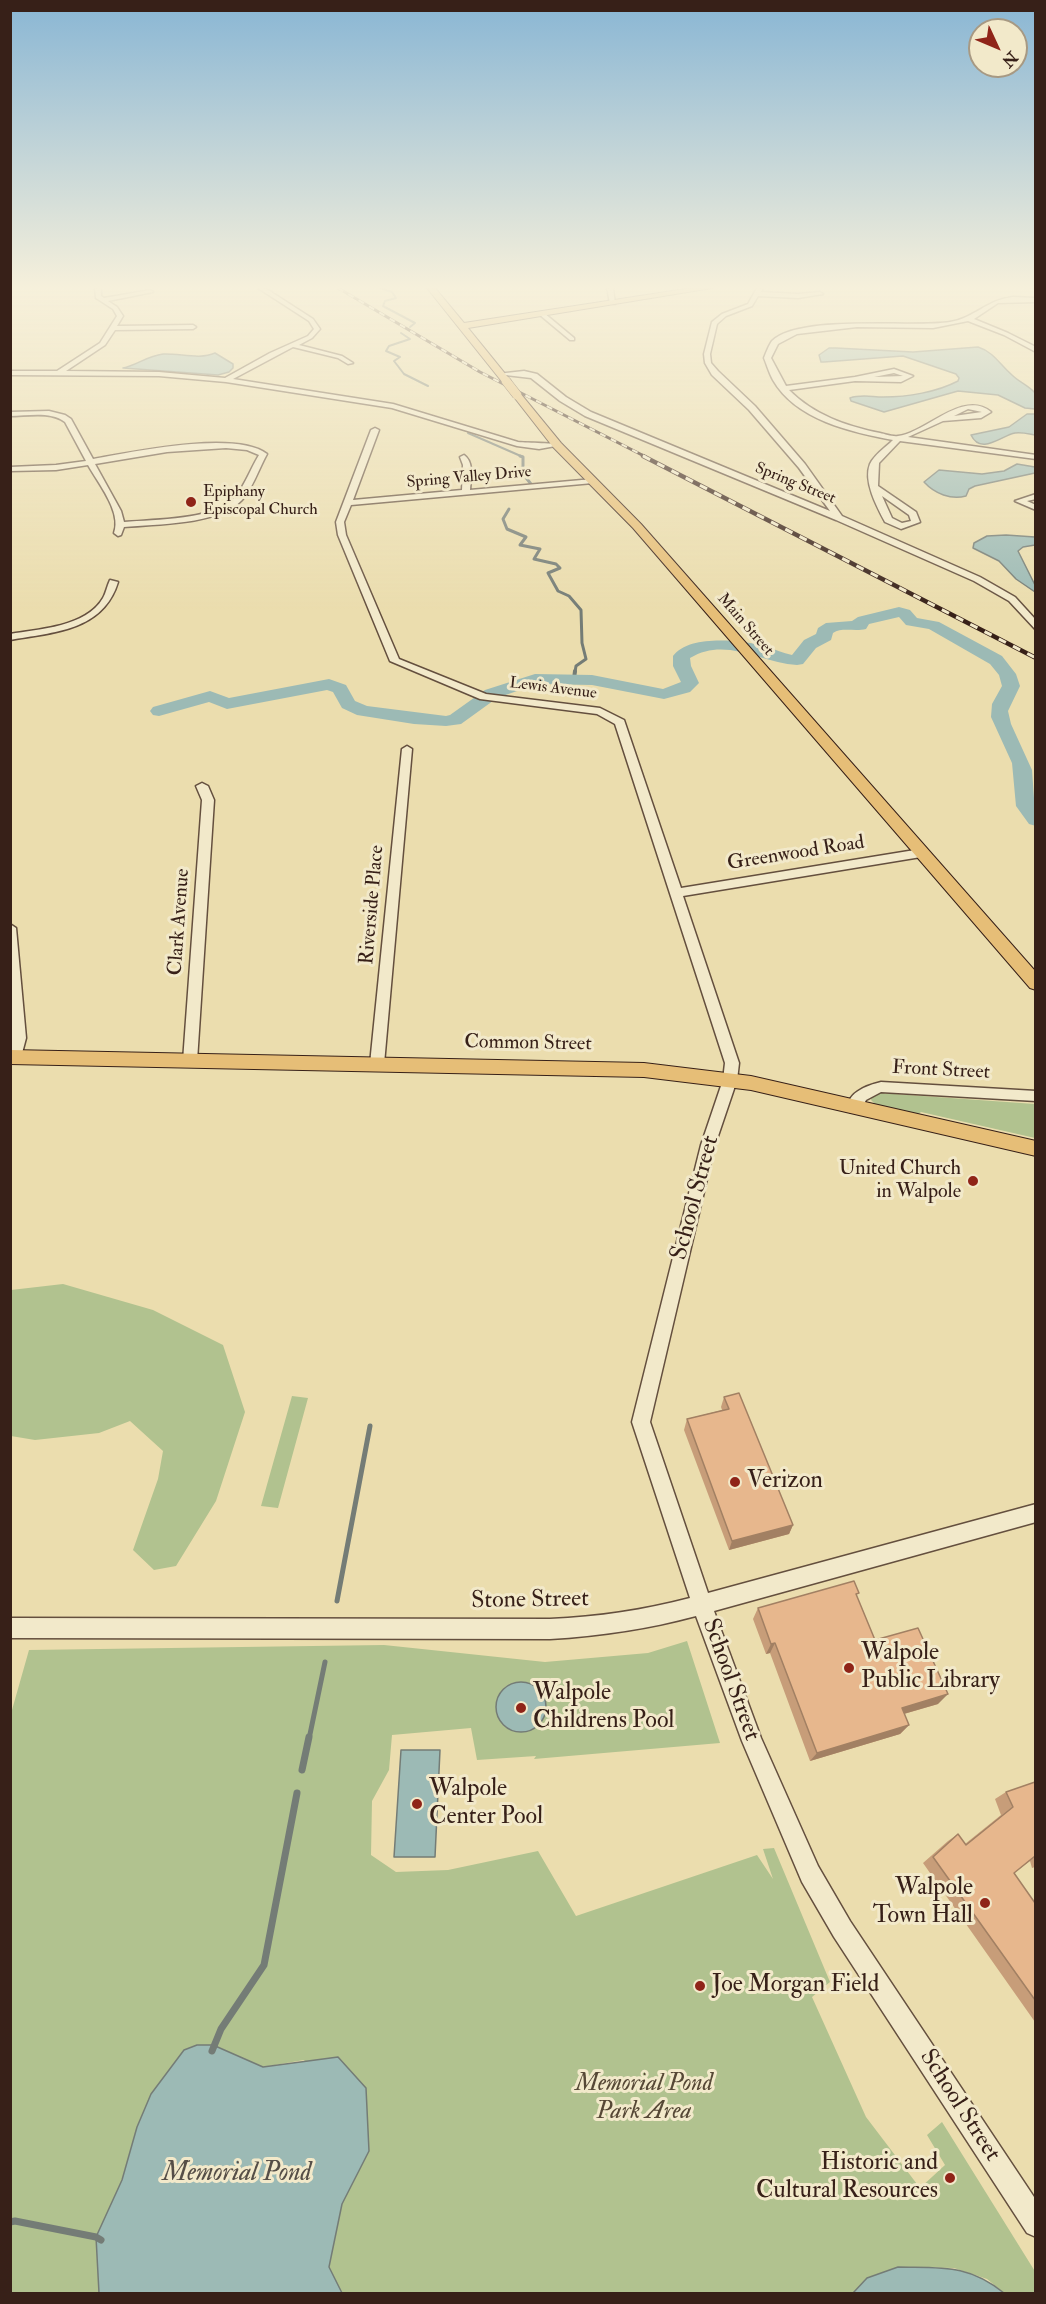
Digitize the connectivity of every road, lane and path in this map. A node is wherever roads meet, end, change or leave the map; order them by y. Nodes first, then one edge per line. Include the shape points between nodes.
1 (326, 396) edge
2 (517, 396) edge
3 (558, 396) edge
4 (739, 396) edge
5 (793, 396) edge
6 (10, 414) edge
7 (943, 419) dead end
8 (933, 424) junction
9 (375, 429) dead end
10 (898, 439) junction
11 (909, 441) junction
12 (557, 445) junction
13 (464, 457) dead end
14 (1035, 457) edge
15 (92, 462) junction
16 (10, 469) edge
17 (874, 474) junction
18 (593, 481) junction
19 (874, 487) junction
20 (466, 494) junction
21 (1035, 496) edge
22 (348, 503) junction
23 (1035, 508) edge
24 (839, 518) junction
25 (113, 582) dead end
26 (1035, 627) edge
27 (10, 637) edge
28 (407, 749) dead end
29 (202, 786) dead end
30 (921, 853) junction
31 (677, 893) junction
32 (10, 928) edge
33 (12, 956) edge
34 (1035, 984) edge
35 (12, 1057) edge
36 (190, 1061) junction
37 (377, 1064) junction
38 (730, 1080) junction
39 (1035, 1096) edge
40 (855, 1108) junction
41 (1035, 1149) edge
42 (1035, 1513) edge
43 (702, 1605) junction
44 (10, 1628) edge
45 (1035, 2224) edge

1 - 12 street via 393,406 517,444
2 - 12 main road, Main Street, bridge
3 - 24 street, Spring Street via 588,414
4 - 24 street via 801,466
5 - 10 street via 828,420
6 - 15 street via 64,416
7 - 8 street
8 - 10 street
8 - 11 street
9 - 22 street, Lewis Avenue
10 - 11 street
10 - 17 street via 875,462
11 - 14 street
11 - 17 street
12 - 18 main road, Main Street
13 - 20 street
15 - 15 street via 184,447 252,448 263,454 240,498 222,510 120,529 117,511
15 - 16 street
17 - 19 street
18 - 20 street, Spring Valley Drive
18 - 30 main road, Main Street via 637,526
19 - 19 street via 891,523 907,526 916,522 909,511
20 - 22 street, Spring Valley Drive
21 - 23 street via 1019,501
22 - 31 street, Lewis Avenue via 340,522 342,535 395,661 488,698 600,711 620,722
24 - 26 street, Spring Street via 1002,592 1018,604
25 - 27 street via 109,597 89,615 58,627
28 - 37 street, Riverside Place
29 - 36 street, Clark Avenue via 208,800
30 - 31 street, Greenwood Road
30 - 34 main road, Main Street
31 - 38 street, Lewis Avenue via 728,1047 732,1063
32 - 33 street
33 - 35 street via 20,1038
35 - 36 main road, Common Street
36 - 37 main road, Common Street
37 - 38 main road, Common Street via 592,1067
38 - 40 main road, Common Street
38 - 43 street, School Street via 708,1144 641,1422
39 - 40 street, Front Street via 881,1087 865,1092
40 - 41 main road, Common Street
42 - 43 street, Stone Street
43 - 44 street, Stone Street via 619,1623 550,1629
43 - 45 street, School Street via 770,1785 810,1874

